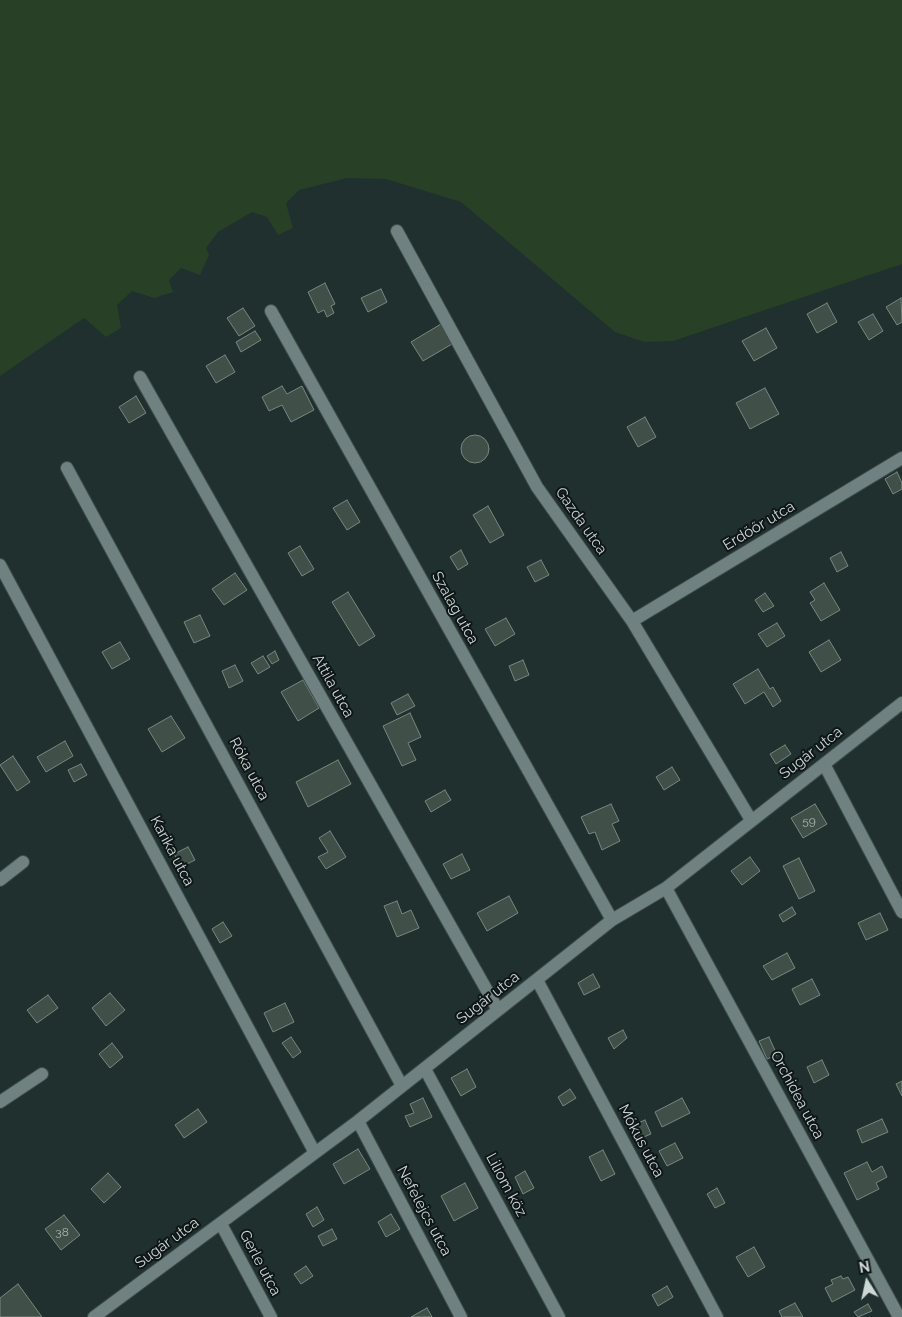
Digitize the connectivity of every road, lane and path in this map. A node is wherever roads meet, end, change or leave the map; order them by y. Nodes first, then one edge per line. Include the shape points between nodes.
1 (397, 231) dead end
2 (271, 311) dead end
3 (140, 377) dead end
4 (902, 458) edge
5 (67, 468) dead end
6 (0, 565) edge
7 (632, 621) junction
8 (902, 704) edge
9 (824, 764) junction
10 (752, 820) junction
11 (23, 862) dead end
12 (0, 880) edge
13 (666, 888) junction
14 (902, 912) edge
15 (612, 920) junction
16 (537, 980) junction
17 (498, 1010) junction
18 (425, 1069) junction
19 (42, 1074) dead end
20 (402, 1086) junction
21 (0, 1102) edge
22 (358, 1121) junction
23 (316, 1153) junction
24 (221, 1224) junction
25 (101, 1315) edge
26 (271, 1317) edge
27 (462, 1317) edge
28 (559, 1317) edge
29 (717, 1317) edge
30 (899, 1317) edge

1 - 7 street, Gazda utca via 537,487
2 - 15 street, Szalag utca
3 - 17 street, Attila utca
4 - 7 street, Erdőőr utca
5 - 20 street, Róka utca
6 - 23 street, Karika utca
7 - 10 street, Gazda utca
8 - 9 street, Sugár utca
9 - 10 street, Sugár utca
9 - 14 street
10 - 13 street, Sugár utca
11 - 12 street
13 - 15 street, Sugár utca
13 - 30 street, Orchidea utca
15 - 16 street, Sugár utca
16 - 17 street, Sugár utca
16 - 29 street, Mókus utca
17 - 18 street, Sugár utca
18 - 20 street, Sugár utca
18 - 28 street, Liliom köz
19 - 21 street
20 - 22 street, Sugár utca
22 - 23 street, Sugár utca
22 - 27 street, Nefelejcs utca
23 - 24 street, Sugár utca
24 - 25 street, Sugár utca
24 - 26 street, Gerle utca

